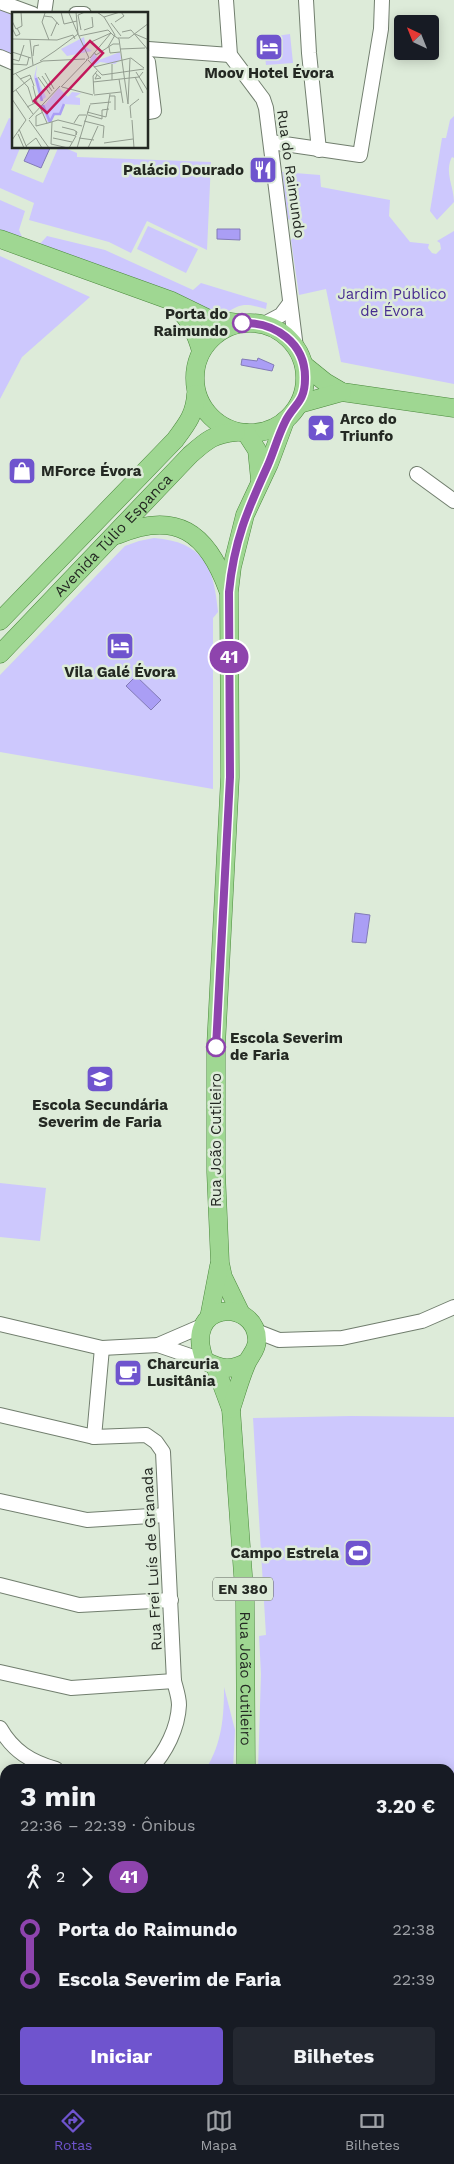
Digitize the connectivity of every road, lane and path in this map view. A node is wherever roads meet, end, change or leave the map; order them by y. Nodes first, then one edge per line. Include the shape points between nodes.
1 (226, 0) edge
2 (306, 0) edge
3 (382, 0) edge
4 (0, 2) edge
5 (28, 12) edge
6 (230, 55) junction
7 (149, 56) edge
8 (0, 58) edge
9 (12, 62) edge
10 (149, 65) edge
11 (149, 112) edge
12 (272, 142) junction
13 (318, 150) junction
14 (0, 239) edge
15 (172, 302) junction
16 (290, 303) junction
17 (239, 323) junction
18 (264, 324) junction
19 (296, 348) junction
20 (201, 351) junction
21 (304, 365) junction
22 (342, 392) junction
23 (196, 394) junction
24 (299, 404) junction
25 (454, 408) edge
26 (285, 420) junction
27 (241, 433) junction
28 (417, 474) dead end
29 (260, 482) junction
30 (454, 501) edge
31 (112, 537) junction
32 (229, 592) junction
33 (0, 621) edge
34 (0, 654) edge
35 (220, 1263) junction
36 (454, 1307) edge
37 (241, 1314) junction
38 (206, 1322) junction
39 (0, 1324) edge
40 (256, 1331) junction
41 (279, 1340) junction
42 (158, 1344) junction
43 (102, 1348) junction
44 (250, 1358) junction
45 (210, 1363) junction
46 (231, 1409) junction
47 (0, 1415) edge
48 (94, 1437) junction
49 (0, 1501) edge
50 (166, 1515) junction
51 (0, 1585) edge
52 (171, 1600) junction
53 (0, 1672) edge
54 (174, 1681) junction
55 (0, 1728) edge
56 (37, 1764) edge
57 (154, 1764) edge
58 (246, 1764) edge

1 - 6 street
2 - 13 street
3 - 13 street via 381,29 360,155
4 - 5 street
6 - 7 street
6 - 12 street, Rua do Raimundo via 263,100
8 - 9 street
10 - 11 street via 154,111
12 - 13 street
12 - 16 street, Rua do Raimundo
14 - 15 main road
15 - 17 main road via 209,319
15 - 20 main road via 189,320
16 - 18 street via 281,315
16 - 19 street, Rua do Raimundo
17 - 18 main road
17 - 20 main road via 224,329
18 - 19 main road via 288,337
19 - 21 main road
20 - 23 main road via 194,380
21 - 22 main road
21 - 24 main road via 304,392
22 - 24 main road
22 - 25 main road
23 - 27 main road via 211,418
23 - 33 main road, Avenida Túlio Espanca via 195,409 175,440
24 - 26 main road
26 - 27 main road via 266,431
26 - 29 main road, Rua João Cutileiro
27 - 29 main road, Rua João Cutileiro via 257,450
27 - 31 main road, Avenida Túlio Espanca via 221,433 210,438
28 - 30 street
29 - 32 main road, Rua João Cutileiro via 237,542
31 - 32 main road via 147,524 167,525 187,532 206,546
31 - 34 main road, Avenida Túlio Espanca
32 - 35 main road, Rua João Cutileiro via 230,777 216,1046 216,1182
35 - 37 main road, Rua João Cutileiro
35 - 38 main road, Rua João Cutileiro
36 - 41 street via 422,1321 342,1338
37 - 38 main road via 219,1312
37 - 40 main road, Rua João Cutileiro
38 - 42 street
38 - 45 main road, Rua João Cutileiro via 199,1338 200,1349
39 - 43 street
40 - 41 street
40 - 44 main road, Rua João Cutileiro via 257,1342
41 - 44 street
42 - 43 street
42 - 45 street
43 - 48 street
44 - 45 main road via 237,1368 226,1369
44 - 46 main road, Rua João Cutileiro / EN 380
45 - 46 main road, Rua João Cutileiro / EN 380
46 - 58 main road, Rua João Cutileiro / EN 380 via 245,1602
47 - 48 street, Rua Frei Luís de Granada
48 - 50 street, Rua Frei Luís de Granada via 146,1435 156,1442 163,1452
49 - 50 street via 87,1520
50 - 52 street, Rua Frei Luís de Granada
51 - 52 street via 79,1605
52 - 54 street, Rua Frei Luís de Granada
53 - 54 street via 70,1688
54 - 57 street, Rua Frei Luís de Granada via 179,1704 175,1727 166,1748
55 - 56 street via 21,1754

